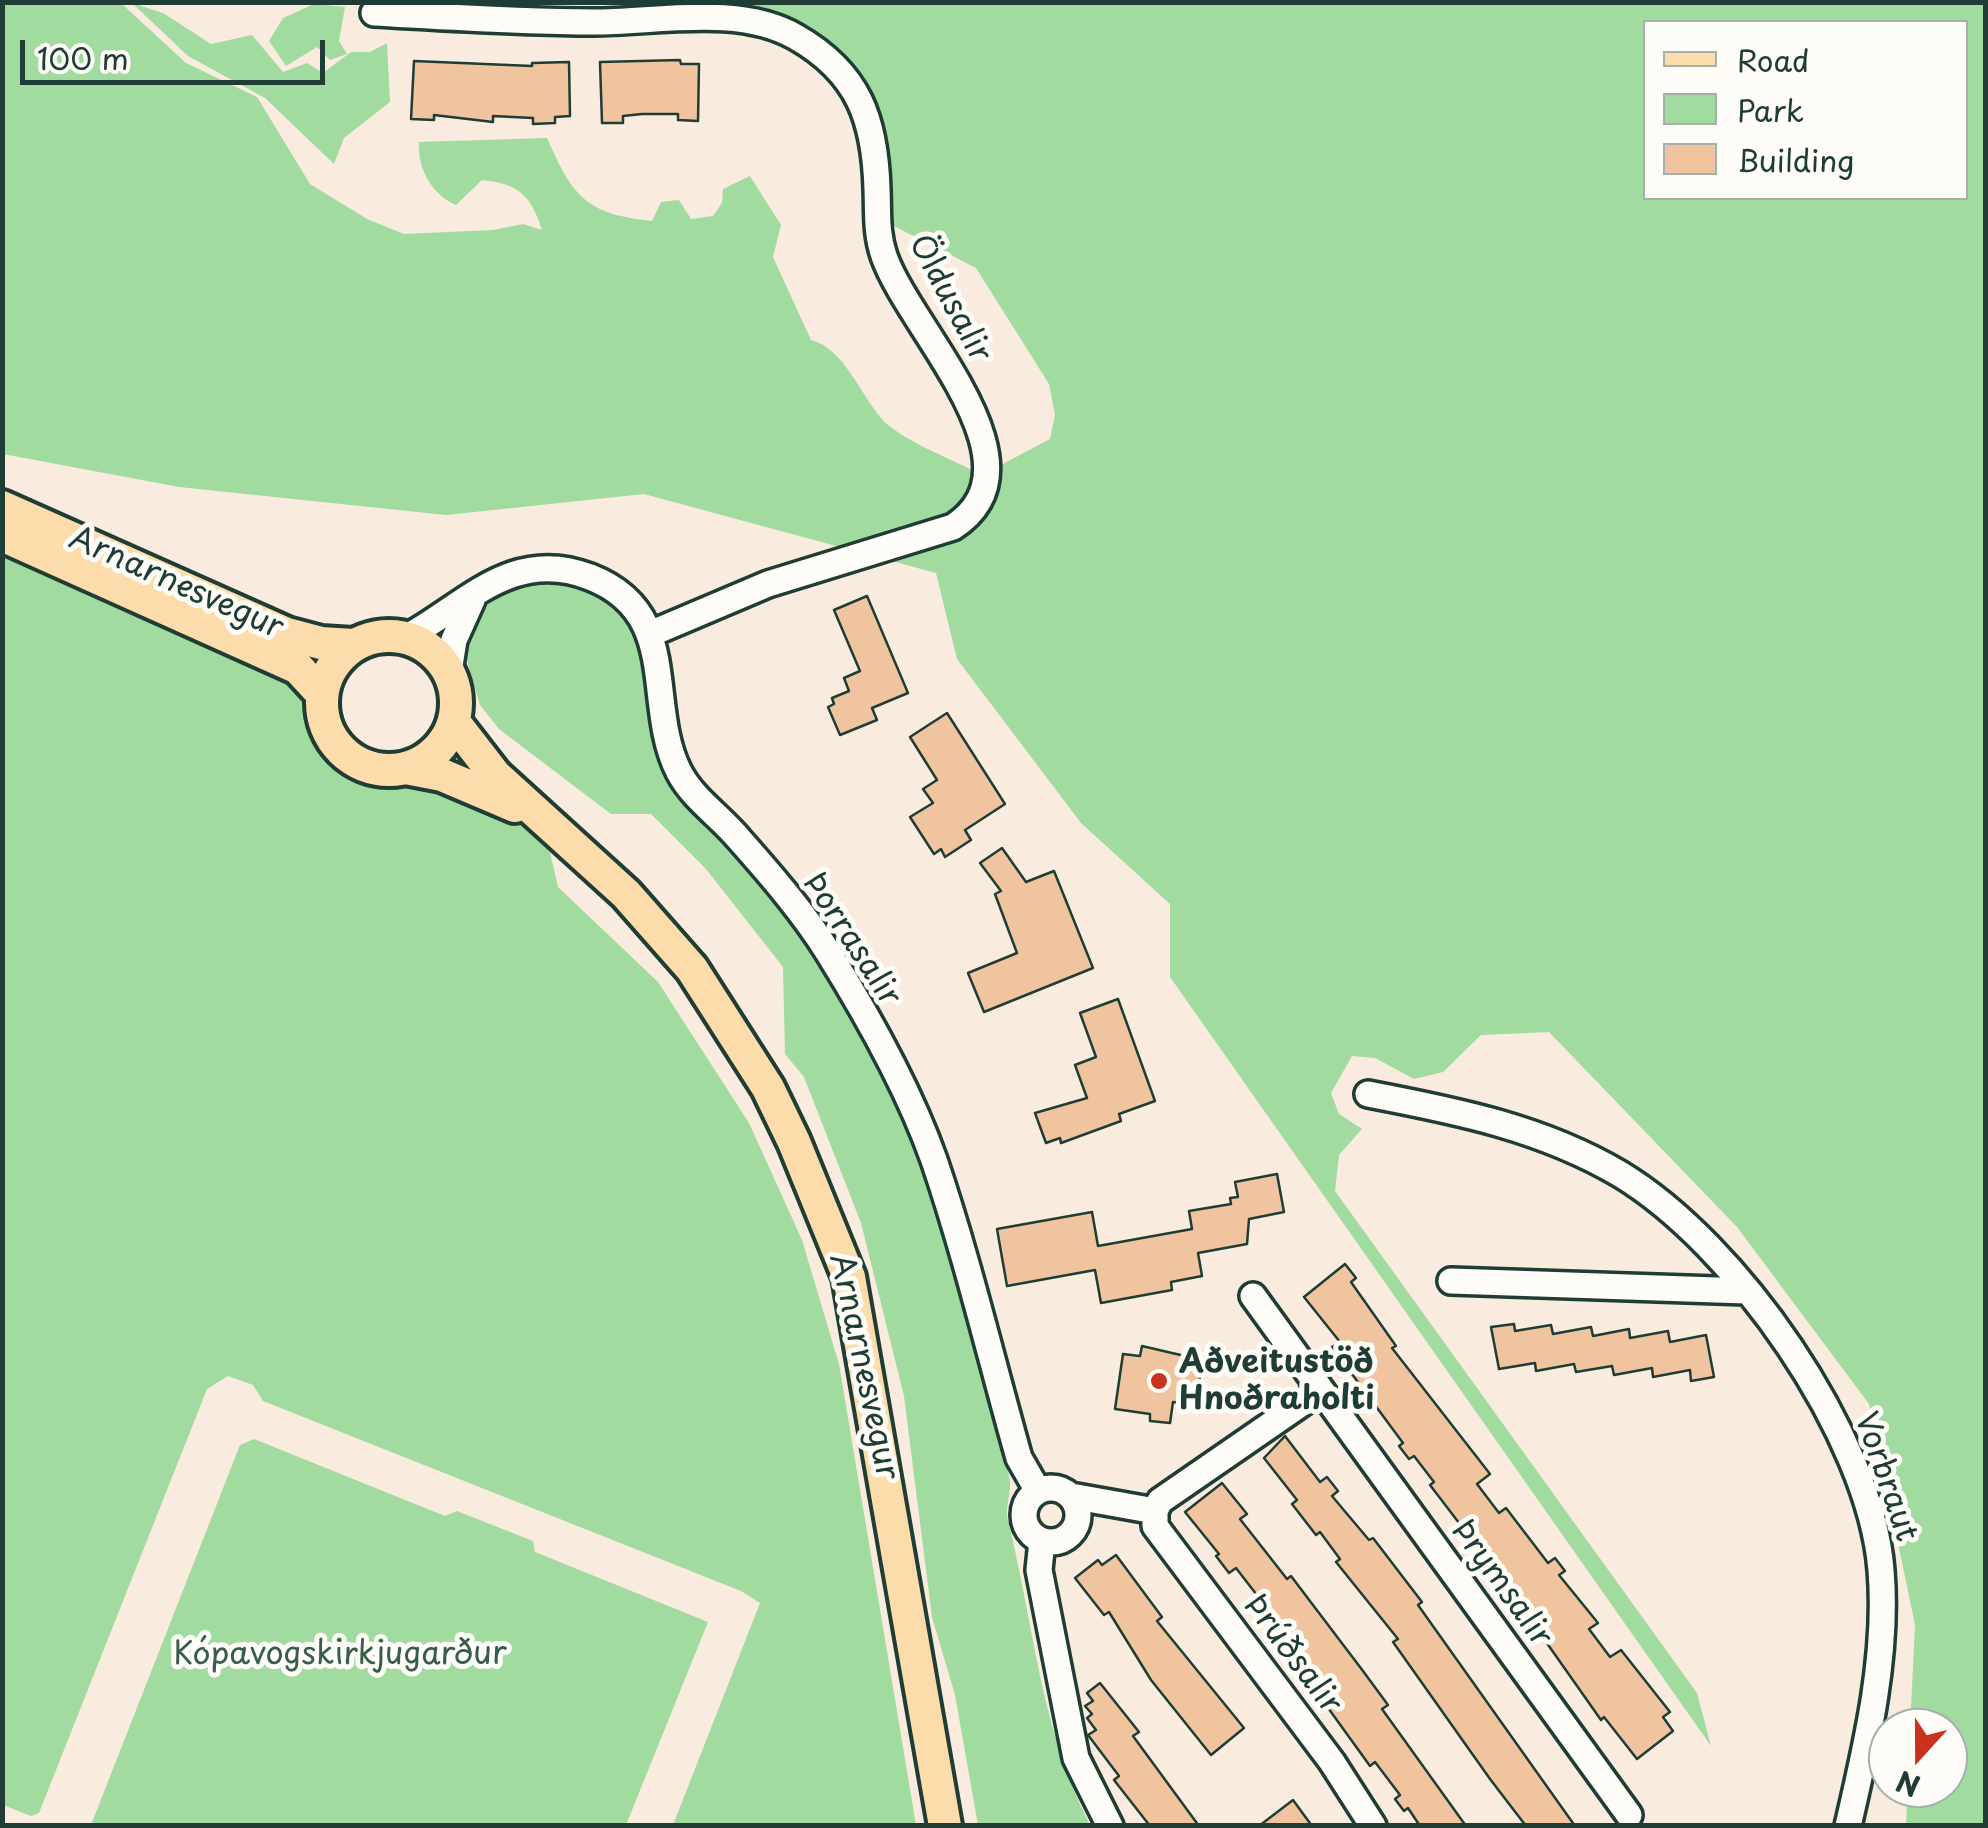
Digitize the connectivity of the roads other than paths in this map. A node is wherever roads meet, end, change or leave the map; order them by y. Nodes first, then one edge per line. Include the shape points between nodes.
1 (595, 12) edge
2 (374, 14) dead end
3 (2, 507) edge
4 (2, 536) edge
5 (480, 586) junction
6 (650, 634) junction
7 (406, 638) junction
8 (353, 645) junction
9 (450, 672) junction
10 (322, 694) junction
11 (454, 722) junction
12 (406, 768) junction
13 (544, 824) junction
14 (1368, 1094) dead end
15 (1451, 1281) dead end
16 (1746, 1291) junction
17 (1253, 1296) dead end
18 (1320, 1390) junction
19 (1038, 1491) junction
20 (1070, 1496) junction
21 (1155, 1519) junction
22 (1078, 1521) junction
23 (1042, 1541) junction
24 (1629, 1815) dead end
25 (945, 1826) edge
26 (1110, 1826) edge
27 (1373, 1826) edge
28 (1848, 1826) edge

1 - 2 street, Öldusalir
1 - 6 street, Öldusalir via 770,26 796,36 842,72 873,130 884,256 977,422 988,461 984,495 972,515 953,527 768,584
3 - 8 main road, Arnarnesvegur via 287,634
4 - 10 main road, Arnarnesvegur via 298,668
5 - 6 street, Þorrasalir via 526,570 589,576 629,604
5 - 7 street, Þorrasalir
5 - 9 street via 454,640
6 - 19 street, Þorrasalir via 661,672 665,736 680,773 827,951 933,1158 1019,1458
7 - 8 main road
7 - 9 main road via 430,649
8 - 10 main road via 327,674
9 - 11 main road
10 - 12 main road via 327,731 351,760 387,771
11 - 12 main road via 436,752
11 - 13 main road, Arnarnesvegur via 474,753
12 - 13 main road, Arnarnesvegur via 477,788
13 - 25 main road, Arnarnesvegur via 626,894 692,970 768,1088 831,1226 849,1277
14 - 16 street, Vorbraut via 1528,1130 1620,1174 1672,1212
15 - 16 street
16 - 28 street, Vorbraut via 1779,1330 1832,1417 1858,1477 1878,1552 1881,1623 1872,1707
17 - 18 street, Þrymsalir
18 - 21 street via 1160,1502
18 - 24 street, Þrymsalir
19 - 20 street via 1054,1488
19 - 23 street via 1026,1504 1024,1522
20 - 21 street
20 - 22 street
21 - 22 street
21 - 27 street, Þrúðsalir
22 - 23 street via 1061,1541
23 - 26 street via 1039,1570 1076,1758

